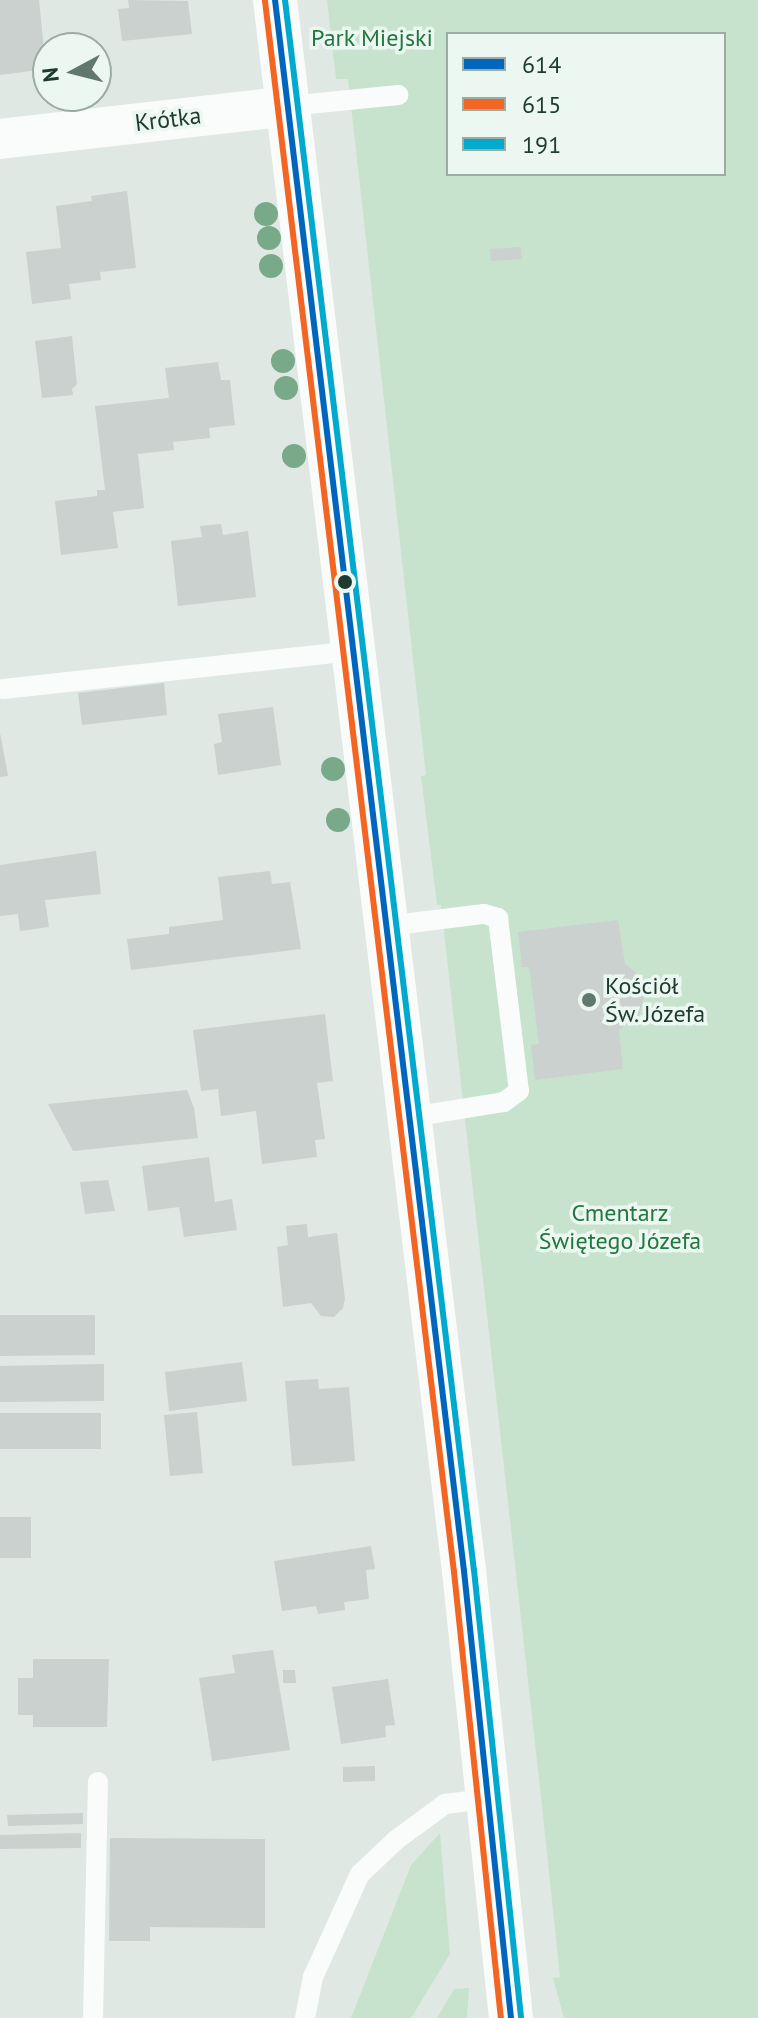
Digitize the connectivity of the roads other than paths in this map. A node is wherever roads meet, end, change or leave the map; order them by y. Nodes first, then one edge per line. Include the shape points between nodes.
1 (275, 0) edge
2 (398, 95) dead end
3 (288, 106) junction
4 (0, 139) edge
5 (352, 651) junction
6 (3, 689) dead end
7 (386, 926) junction
8 (410, 1117) junction
9 (98, 1782) dead end
10 (486, 1799) junction
11 (93, 2018) edge
12 (305, 2018) edge
13 (511, 2018) edge

1 - 3 street
2 - 3 lane
3 - 4 street, Krótka
3 - 5 street
5 - 6 lane
5 - 7 street
7 - 8 street
7 - 8 lane via 484,914 498,918 519,1091 504,1102
8 - 10 street
9 - 11 lane
10 - 12 lane via 445,1804 360,1874 313,1977
10 - 13 street

